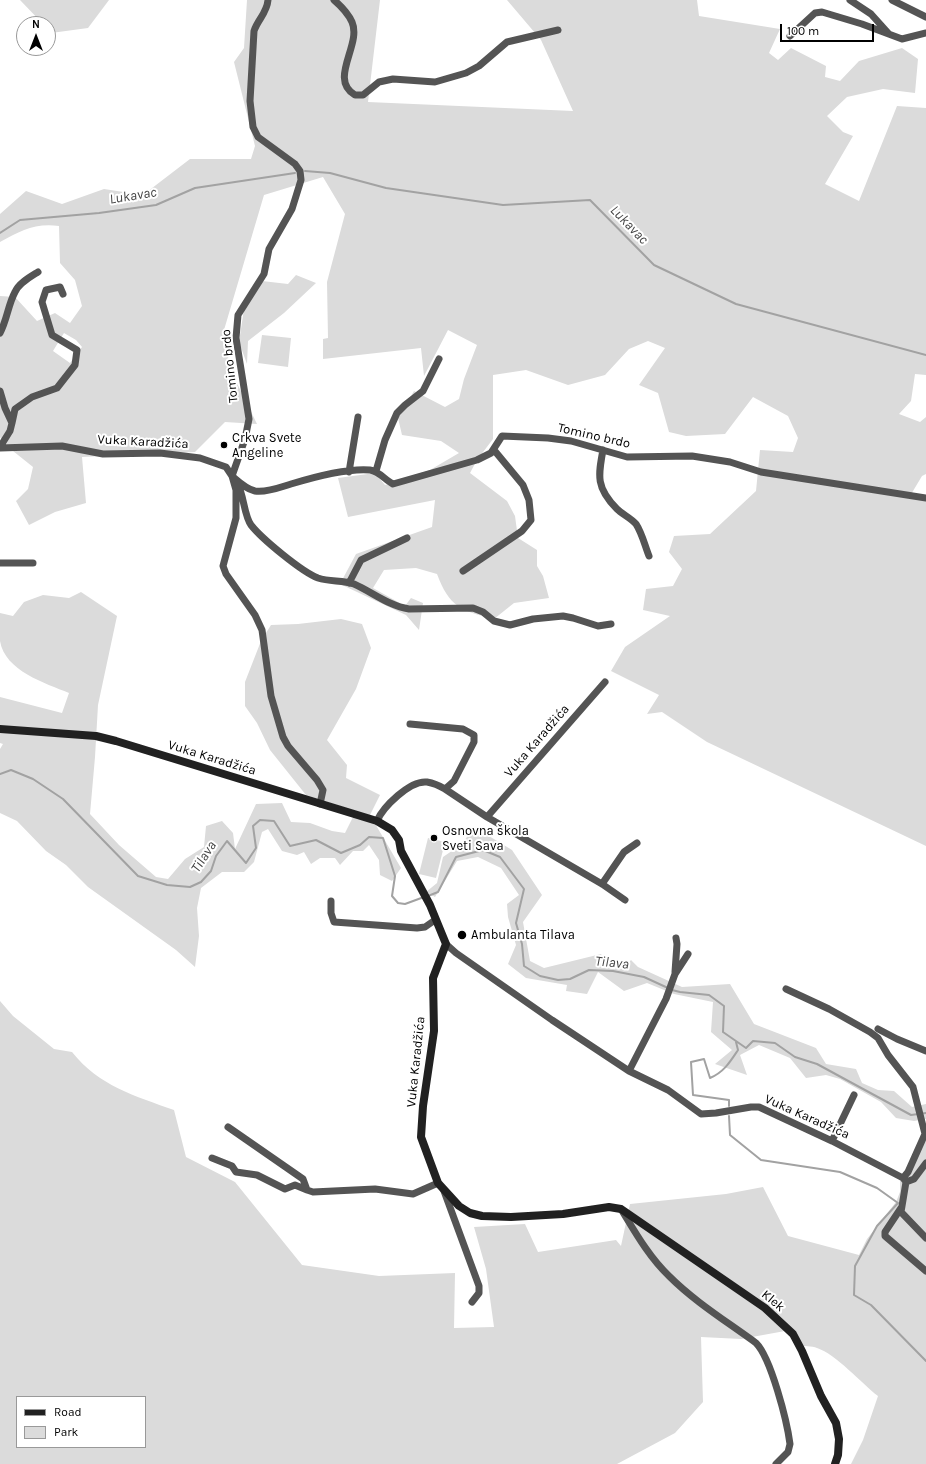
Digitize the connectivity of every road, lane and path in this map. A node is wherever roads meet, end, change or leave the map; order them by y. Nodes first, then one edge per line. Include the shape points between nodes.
1 (268, 0) edge
2 (334, 0) edge
3 (850, 0) edge
4 (892, 0) edge
5 (926, 17) edge
6 (558, 30) dead end
7 (926, 33) edge
8 (790, 36) dead end
9 (892, 37) junction
10 (38, 272) dead end
11 (62, 294) dead end
12 (0, 333) edge
13 (439, 359) dead end
14 (0, 391) edge
15 (358, 417) dead end
16 (12, 423) junction
17 (0, 447) edge
18 (494, 450) junction
19 (603, 450) junction
20 (376, 471) junction
21 (349, 472) junction
22 (232, 476) junction
23 (926, 498) edge
24 (407, 538) dead end
25 (649, 556) dead end
26 (0, 563) edge
27 (33, 563) dead end
28 (463, 571) dead end
29 (349, 583) junction
30 (612, 624) dead end
31 (605, 682) dead end
32 (410, 724) dead end
33 (0, 729) edge
34 (445, 789) junction
35 (320, 804) junction
36 (487, 817) junction
37 (376, 821) junction
38 (637, 843) dead end
39 (602, 884) junction
40 (331, 900) dead end
41 (624, 900) dead end
42 (436, 920) junction
43 (676, 938) dead end
44 (446, 944) junction
45 (688, 954) dead end
46 (675, 974) junction
47 (786, 989) dead end
48 (878, 1029) dead end
49 (926, 1051) edge
50 (629, 1071) junction
51 (854, 1095) dead end
52 (228, 1126) dead end
53 (832, 1142) junction
54 (212, 1158) dead end
55 (926, 1163) edge
56 (905, 1180) junction
57 (438, 1183) junction
58 (307, 1190) junction
59 (444, 1191) junction
60 (901, 1208) junction
61 (621, 1209) junction
62 (926, 1238) edge
63 (926, 1271) edge
64 (472, 1302) dead end
65 (776, 1464) edge
66 (835, 1464) edge

1 - 22 street, Tomino brdo via 264,15 254,31 250,101 253,126 258,136 295,164 300,171 301,180 292,209 269,249 264,274 238,315 236,338 248,419 245,439
2 - 6 street via 352,23 354,39 344,75 347,88 355,95 363,95 380,82 392,79 435,82 466,73 479,66 507,42
3 - 9 street via 871,14
4 - 5 street
7 - 9 street via 902,39
8 - 9 street via 815,13 822,12 862,24
10 - 12 street via 15,292
11 - 16 street via 60,286 46,290 42,302 52,335 77,350 75,365 56,388 32,397 15,409
13 - 20 street via 423,391 397,414 385,440
14 - 16 street
15 - 21 street
16 - 17 street
17 - 22 street, Vuka Karadžića via 62,446 103,454 160,453 220,463 226,466
18 - 19 street, Tomino brdo via 502,436 548,438
18 - 20 street, Tomino brdo via 477,460 393,484
18 - 28 street via 523,485 529,500 531,520 522,532
19 - 23 street, Tomino brdo via 627,457 692,456 730,462 761,472
19 - 25 street via 598,476 600,483 617,509 636,524
20 - 21 street
21 - 22 street via 315,477 266,491 255,491
22 - 29 street via 242,490 249,520 255,528 305,571 332,582
22 - 35 street via 236,490 236,518 223,566 262,630 271,696 283,737 323,790
24 - 29 street via 361,560
26 - 27 street
29 - 30 street via 399,607 473,608 494,621 510,625 563,616 598,626
31 - 36 street, Vuka Karadžića
32 - 34 street via 463,729 474,735 468,757 454,781
33 - 35 street, Vuka Karadžića via 96,736
34 - 36 street
34 - 37 street via 426,782 418,784 393,798
35 - 37 street, Vuka Karadžića
36 - 39 street
37 - 42 street, Vuka Karadžića via 392,830 399,840 401,851
38 - 39 street via 624,852
39 - 41 street
40 - 42 street via 330,913 334,922 417,928 425,927
42 - 44 street, Vuka Karadžića
43 - 46 street
44 - 50 street, Vuka Karadžića via 552,1020
44 - 57 street, Vuka Karadžića via 432,978 434,1031 421,1137
45 - 46 street
46 - 50 street
47 - 56 street via 863,1027 878,1038 888,1056 913,1087 925,1134
48 - 49 street
50 - 53 street, Vuka Karadžića via 668,1090 700,1114 759,1107
51 - 53 street
52 - 58 street via 303,1179
53 - 56 street, Vuka Karadžića
54 - 58 street via 232,1166 236,1172 257,1175 285,1189 295,1185
55 - 56 street via 914,1179
56 - 60 street
57 - 58 street via 413,1194 375,1189 313,1192
57 - 59 street, Vuka Karadžića
59 - 61 street via 459,1206 470,1213 482,1216 511,1217 563,1214 602,1208
59 - 64 street, Vuka Karadžića via 479,1286 480,1293
60 - 62 street via 902,1216
60 - 63 street via 885,1236
61 - 65 street via 642,1242 668,1275 703,1306 762,1349 770,1368 790,1444 788,1452
61 - 66 street, Klek via 765,1308 793,1334 836,1423 839,1438

